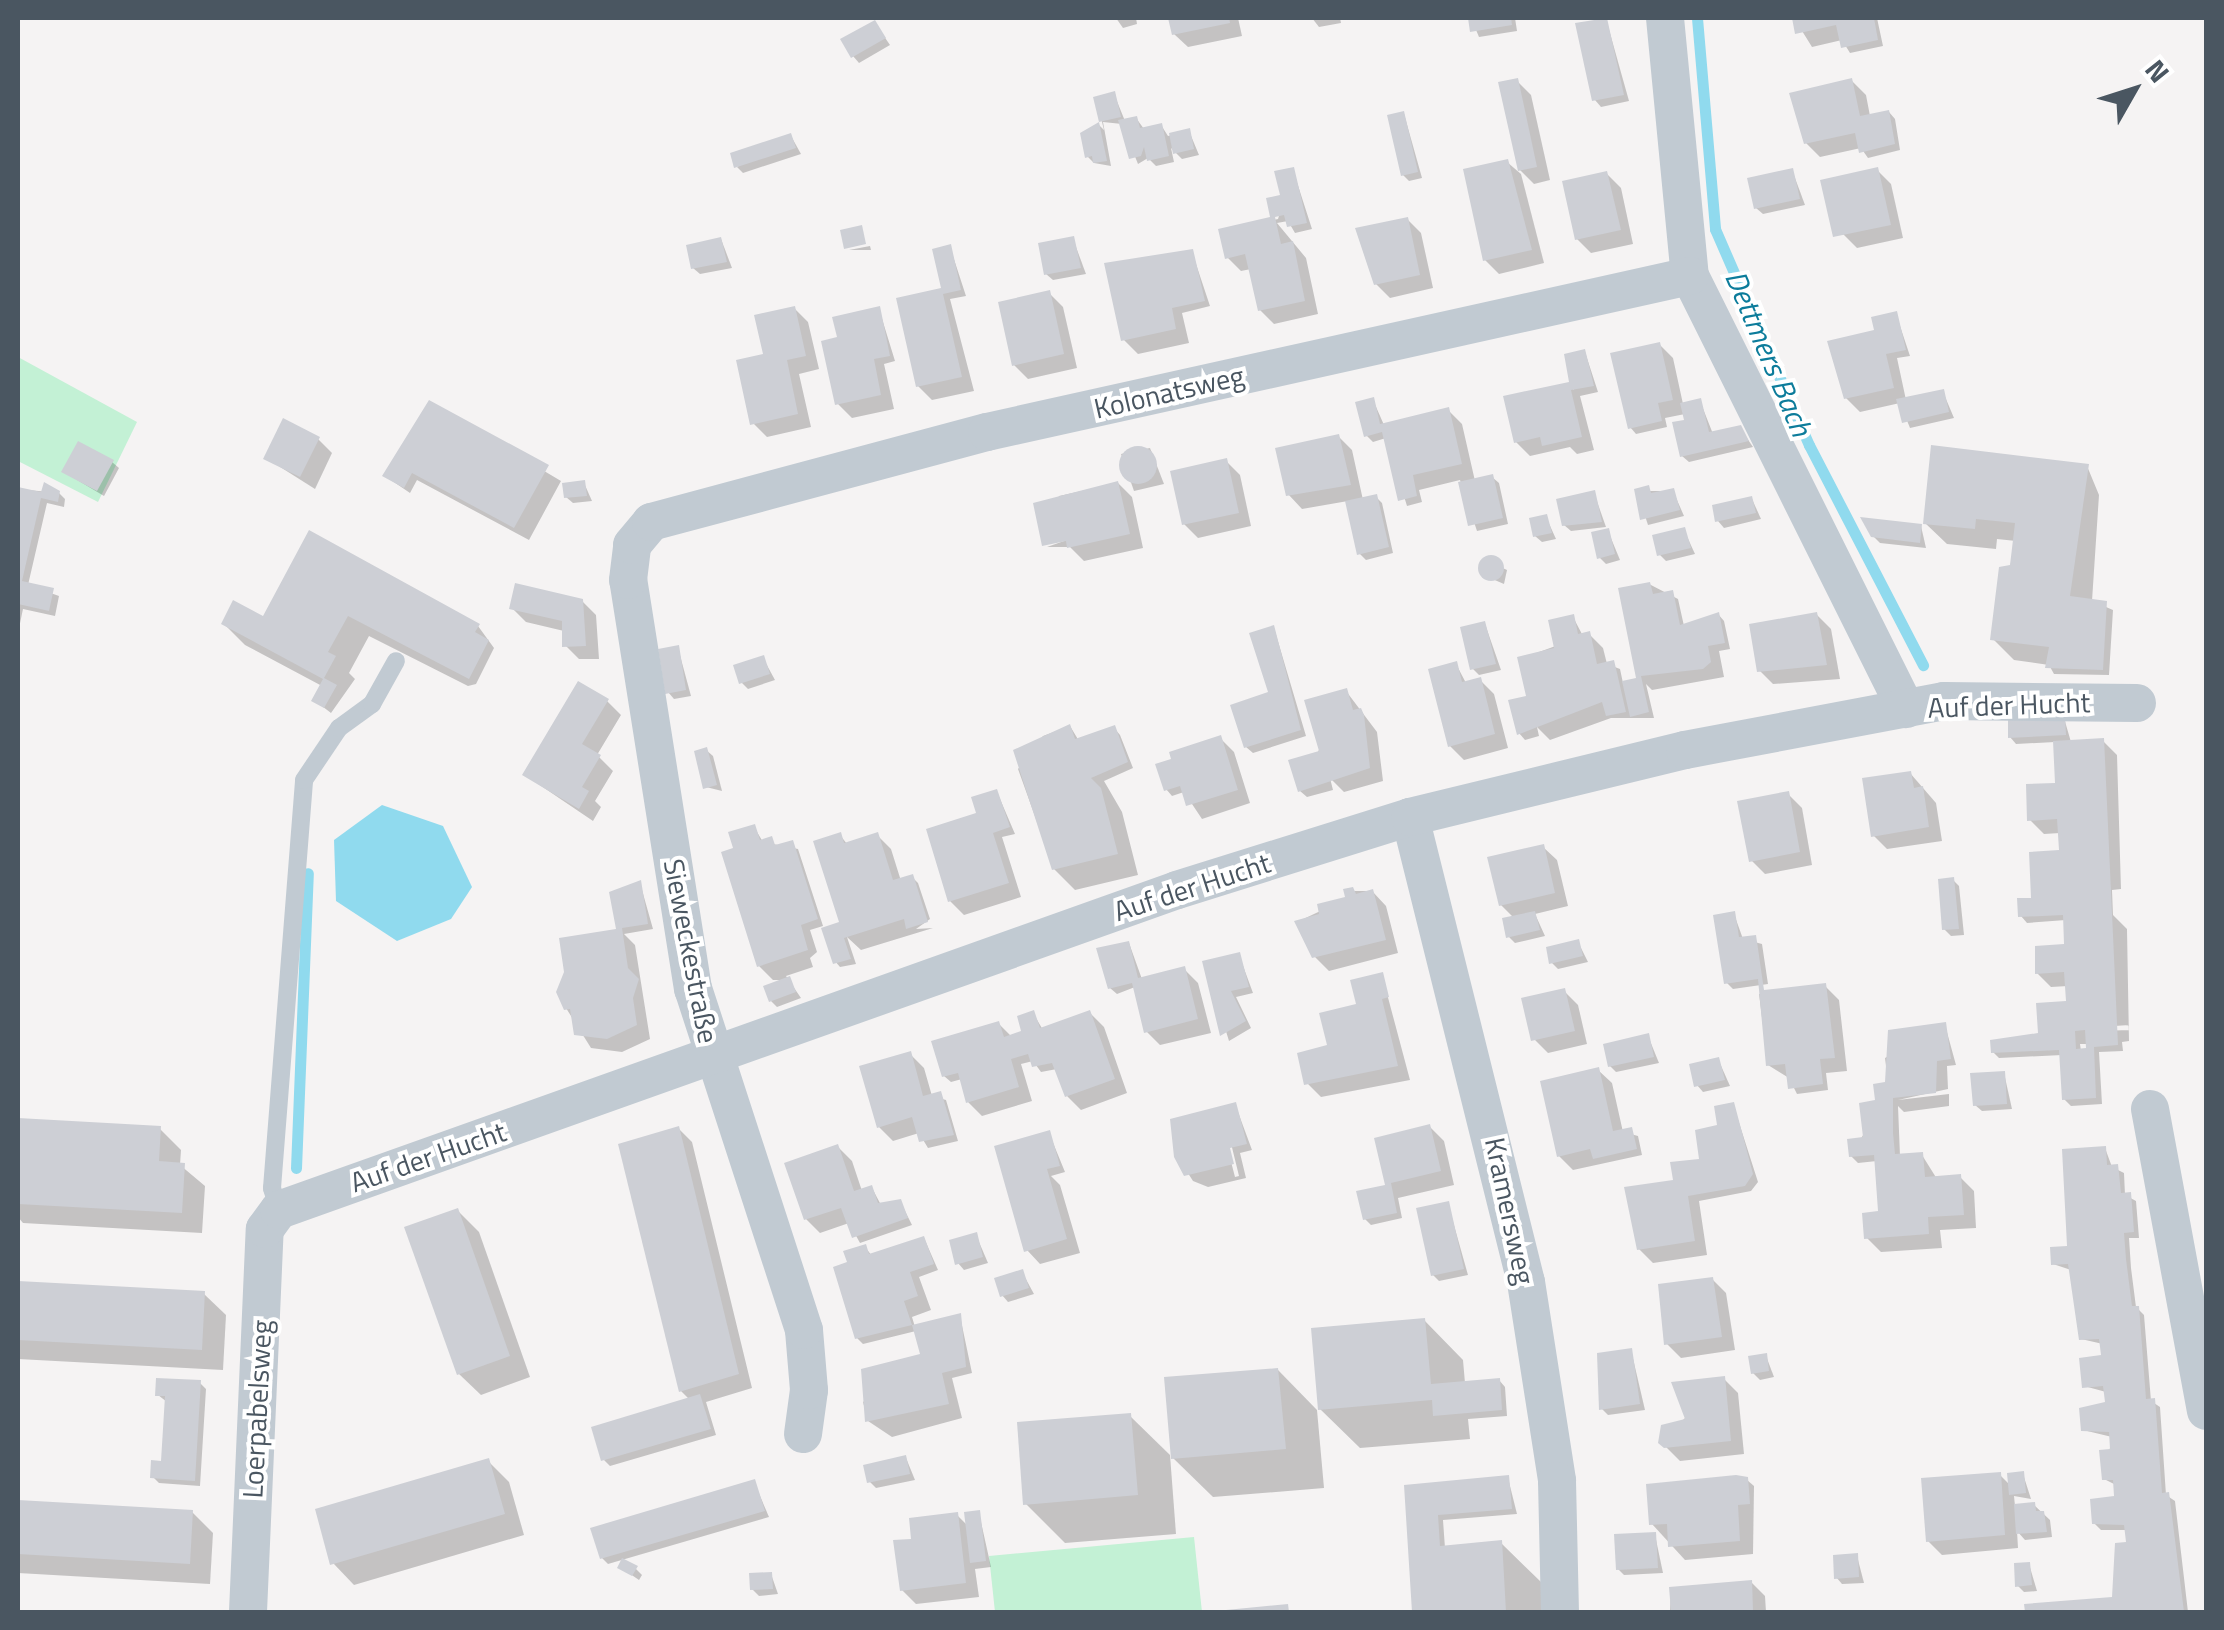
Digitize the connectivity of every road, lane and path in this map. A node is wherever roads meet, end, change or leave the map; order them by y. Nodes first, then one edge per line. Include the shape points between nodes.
1 (1664, 18) edge
2 (1690, 276) junction
3 (651, 522) joint
4 (396, 661) dead end
5 (2138, 703) dead end
6 (1906, 709) junction
7 (1410, 817) junction
8 (712, 1058) junction
9 (2150, 1109) dead end
10 (278, 1210) junction
11 (2206, 1411) edge
12 (803, 1434) dead end
13 (248, 1612) edge
14 (1560, 1612) edge

1 - 2 street
2 - 3 street, Kolonatsweg via 987,432
2 - 6 street
3 - 8 street, Sieweckestraße via 632,546 628,580 693,989
4 - 10 lane via 372,704 339,728 304,780 272,1188
5 - 6 street, Auf der Hucht via 1944,701
6 - 7 street, Auf der Hucht via 1685,750
7 - 8 street, Auf der Hucht via 1176,890
7 - 14 street, Kramersweg via 1526,1282 1557,1480
8 - 10 street, Auf der Hucht
8 - 12 street, Sieweckestraße via 804,1330
9 - 11 street
10 - 13 street, Loerpabelsweg via 264,1229

